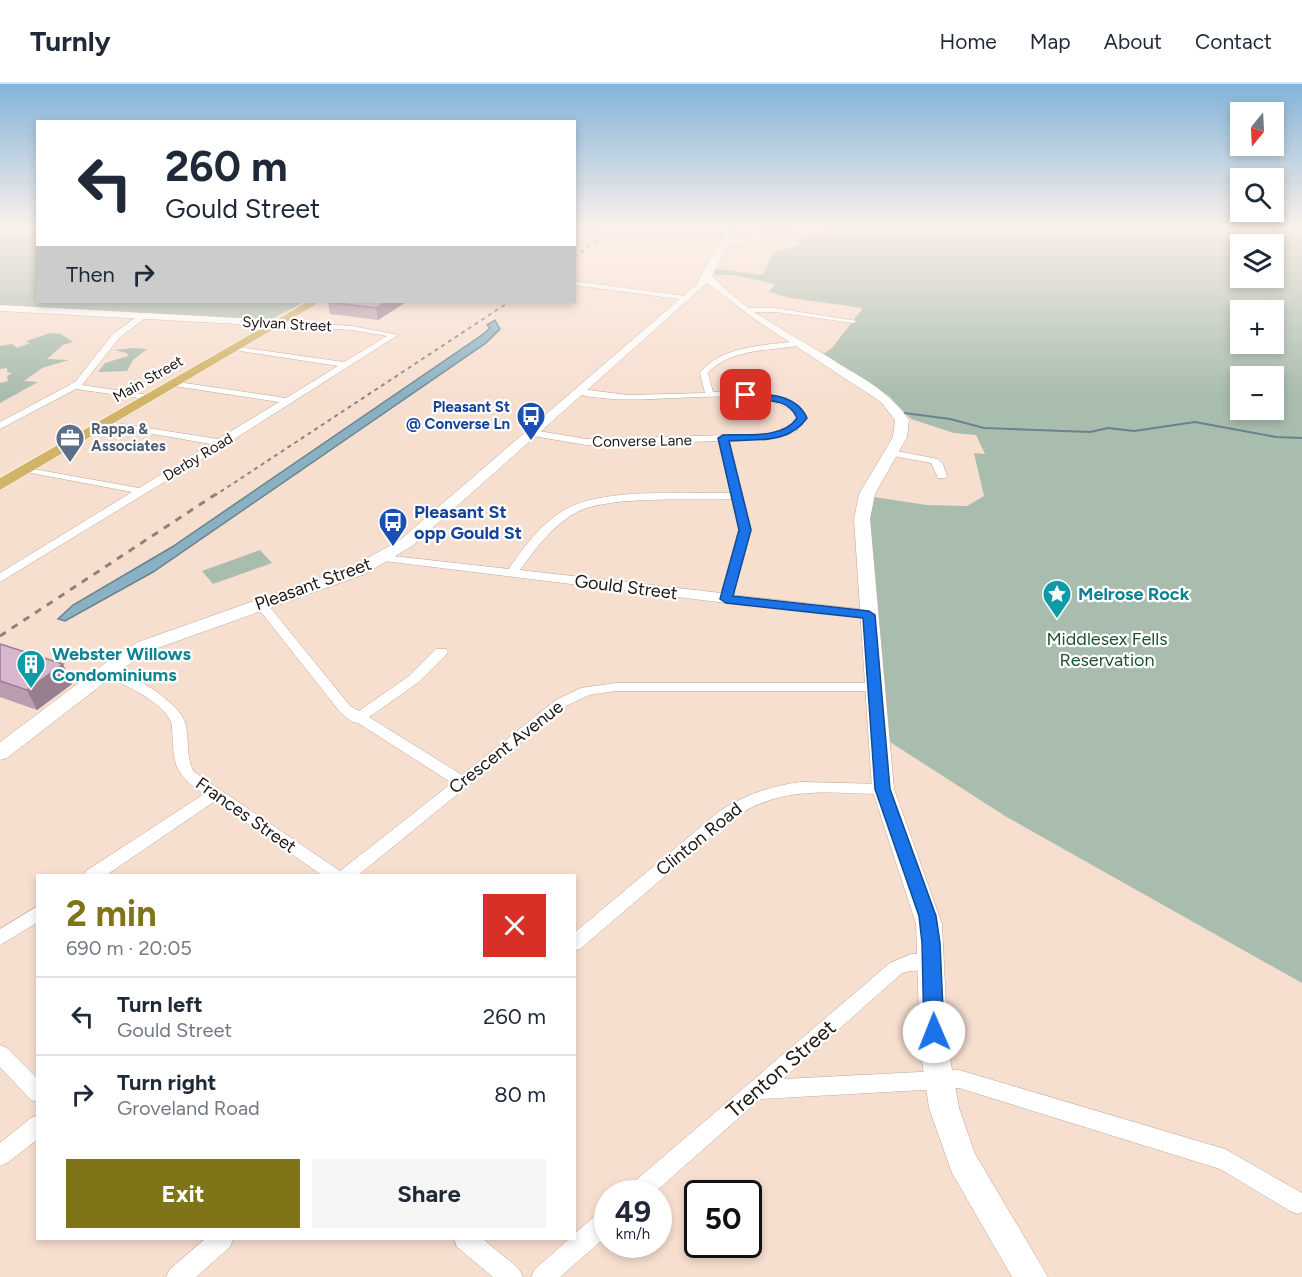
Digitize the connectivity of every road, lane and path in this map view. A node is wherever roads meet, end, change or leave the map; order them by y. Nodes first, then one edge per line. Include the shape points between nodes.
1 (579, 284) edge
2 (700, 284) edge
3 (711, 284) edge
4 (686, 298) junction
5 (312, 303) edge
6 (746, 308) junction
7 (0, 309) edge
8 (141, 318) junction
9 (853, 321) dead end
10 (276, 323) junction
11 (394, 335) joint
12 (800, 343) junction
13 (234, 348) junction
14 (348, 365) junction
15 (174, 383) junction
16 (75, 386) junction
17 (580, 392) junction
18 (710, 396) junction
19 (148, 398) junction
20 (289, 401) junction
21 (106, 423) junction
22 (0, 426) edge
23 (532, 433) junction
24 (723, 438) junction
25 (222, 443) junction
26 (891, 453) junction
27 (27, 470) junction
28 (942, 476) dead end
29 (0, 485) edge
30 (141, 492) junction
31 (738, 496) junction
32 (384, 558) junction
33 (512, 574) junction
34 (0, 578) edge
35 (726, 599) junction
36 (261, 604) junction
37 (869, 615) junction
38 (441, 652) dead end
39 (106, 672) junction
40 (874, 687) junction
41 (357, 719) junction
42 (0, 753) edge
43 (462, 782) junction
44 (883, 789) junction
45 (213, 795) junction
46 (95, 874) edge
47 (332, 874) edge
48 (347, 874) edge
49 (36, 914) edge
50 (0, 938) edge
51 (576, 942) edge
52 (932, 962) junction
53 (0, 1054) edge
54 (938, 1078) junction
55 (757, 1090) junction
56 (36, 1091) edge
57 (36, 1127) edge
58 (0, 1156) edge
59 (653, 1180) edge
60 (1298, 1203) dead end
61 (594, 1232) edge
62 (221, 1240) edge
63 (466, 1240) edge
64 (178, 1277) edge
65 (511, 1277) edge
66 (543, 1277) edge
67 (1031, 1277) edge

1 - 4 street
2 - 4 main road, Pleasant Street
3 - 6 main road
4 - 6 main road
4 - 17 main road, Pleasant Street
5 - 10 main road, Main Street
6 - 9 street
6 - 12 main road
7 - 8 main road, Sylvan Street
8 - 10 main road, Sylvan Street
8 - 16 street via 116,336
10 - 11 street, Sylvan Street
10 - 13 main road, Main Street
11 - 14 street, Derby Road
12 - 18 street via 728,357 712,364 704,373
12 - 26 main road via 895,407 903,428
13 - 14 street
13 - 15 main road, Main Street
14 - 20 street, Derby Road
15 - 19 main road, Main Street
15 - 20 street
16 - 19 street
16 - 22 street
17 - 18 street, Converse Lane via 633,398
17 - 23 main road, Pleasant Street
18 - 24 street, Converse Lane via 771,397 791,404 801,414 799,425 784,433
19 - 21 main road, Main Street
20 - 25 street, Derby Road
21 - 25 street
21 - 27 main road, Main Street
23 - 24 street, Converse Lane via 586,442
23 - 32 main road, Pleasant Street via 414,537
24 - 31 street
25 - 30 street, Derby Road
26 - 28 street via 934,461
26 - 37 main road via 870,485 863,510
27 - 29 main road, Main Street
27 - 30 street
30 - 34 street, Derby Road
31 - 33 street via 584,505 563,516 521,559
31 - 35 street via 745,530
32 - 33 street, Gould Street
32 - 36 main road, Pleasant Street
33 - 35 street, Gould Street
35 - 37 street, Gould Street
36 - 39 main road, Pleasant Street via 157,641
36 - 41 street via 330,694
37 - 40 main road
38 - 41 street via 414,679
39 - 42 main road, Pleasant Street
39 - 45 street, Frances Street via 126,679 174,714 183,768
40 - 43 street, Crescent Avenue via 594,690 561,703
40 - 44 main road
41 - 43 street
43 - 48 street, Crescent Avenue
44 - 51 street, Clinton Road via 787,788 750,798
44 - 52 main road via 925,907
45 - 46 street
45 - 47 street, Frances Street
49 - 50 street
52 - 54 main road
52 - 55 street, Trenton Street via 911,962 896,968
53 - 56 street
54 - 55 street
54 - 60 street via 959,1079 1225,1160
54 - 67 main road via 947,1122 963,1162
55 - 59 street, Trenton Street
57 - 58 street
61 - 66 street
62 - 64 street
63 - 65 street

